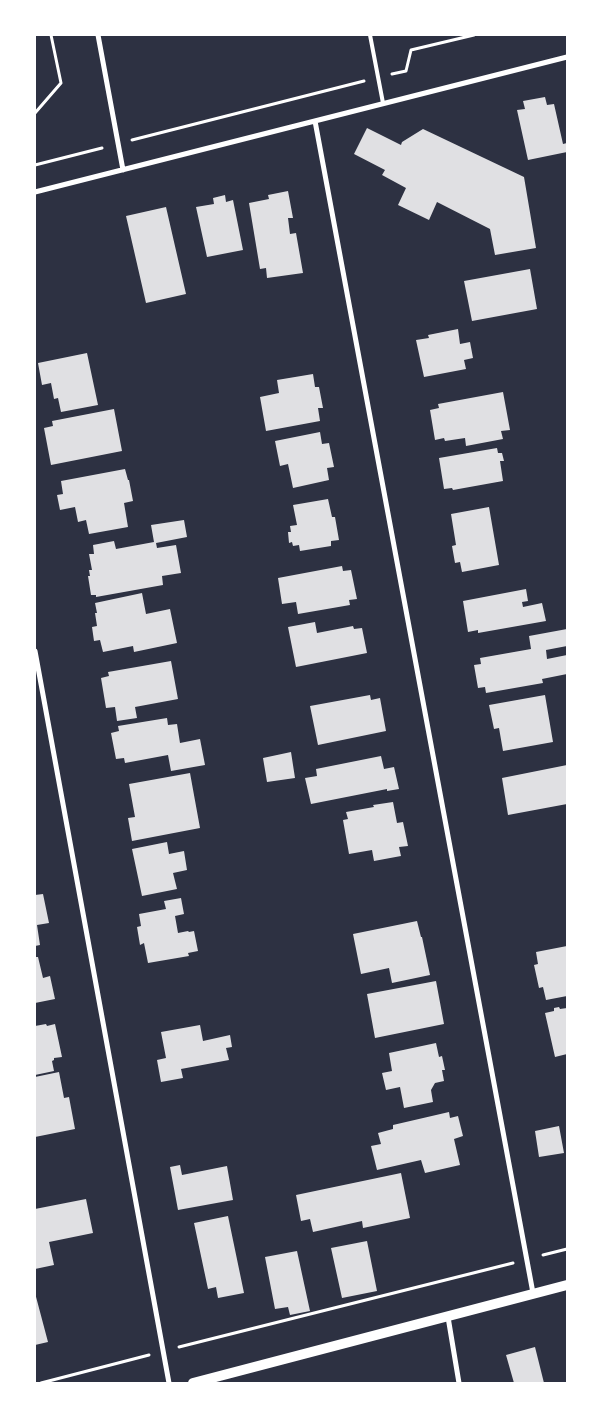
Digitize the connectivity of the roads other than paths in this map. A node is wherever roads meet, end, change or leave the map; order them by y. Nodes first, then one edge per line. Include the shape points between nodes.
1 (98, 35) edge
2 (370, 35) edge
3 (567, 57) edge
4 (383, 104) junction
5 (315, 121) junction
6 (123, 170) junction
7 (35, 192) edge
8 (35, 651) edge
9 (567, 1284) edge
10 (533, 1293) junction
11 (448, 1316) junction
12 (169, 1383) edge
13 (193, 1383) edge
14 (459, 1383) edge

1 - 6 street
2 - 4 lane
3 - 4 street
4 - 5 street
5 - 6 street
5 - 10 street
6 - 7 street
8 - 12 street
9 - 10 main road
10 - 11 main road
11 - 13 main road
11 - 14 street

